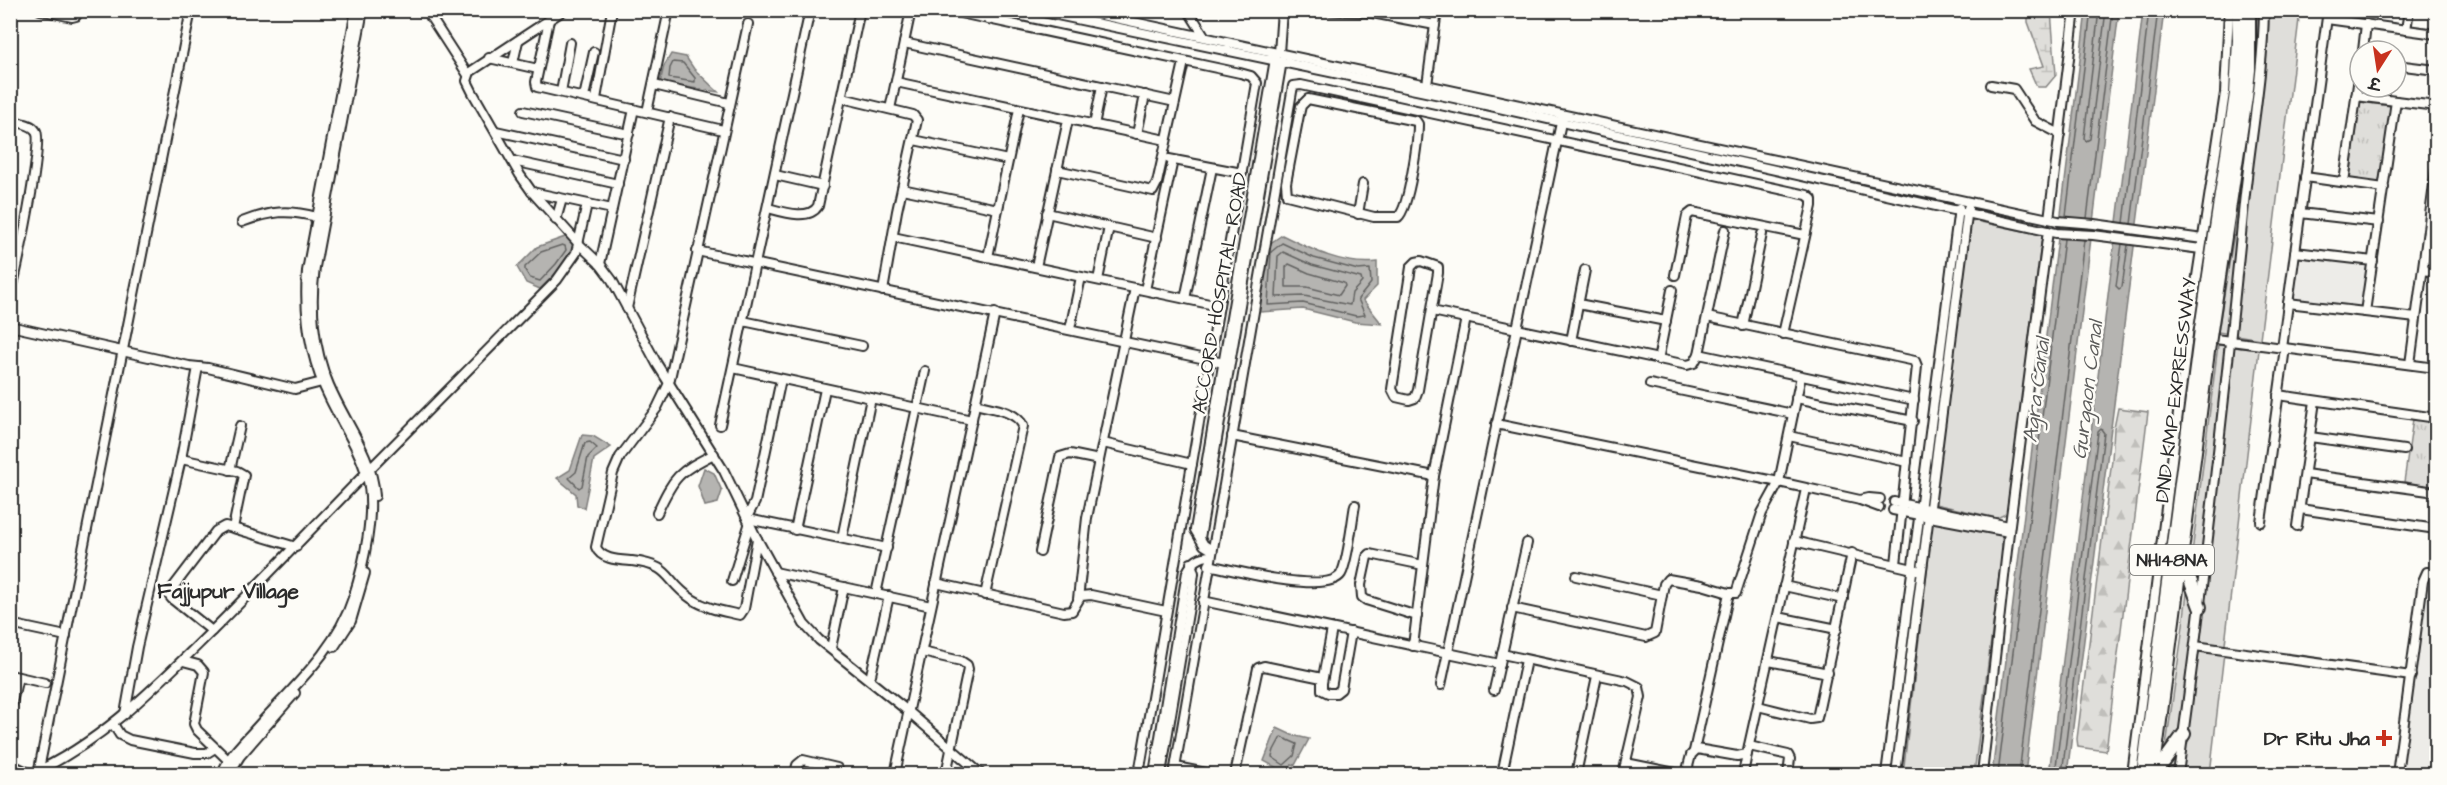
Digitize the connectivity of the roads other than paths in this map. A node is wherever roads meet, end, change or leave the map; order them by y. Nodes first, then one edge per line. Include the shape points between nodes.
1 (40, 10) edge
2 (79, 10) edge
3 (190, 10) edge
4 (356, 10) edge
5 (363, 10) edge
6 (426, 10) edge
7 (564, 10) edge
8 (612, 10) edge
9 (669, 10) edge
10 (810, 10) edge
11 (860, 10) edge
12 (911, 10) edge
13 (946, 10) edge
14 (1033, 10) edge
15 (1078, 10) edge
16 (1188, 10) edge
17 (1282, 10) edge
18 (1316, 10) edge
19 (1437, 10) edge
20 (2075, 10) edge
21 (2229, 10) edge
22 (2238, 10) edge
23 (2249, 10) edge
24 (2264, 10) edge
25 (2409, 10) edge
26 (2327, 15) edge
27 (549, 20) junction
28 (748, 24) dead end
29 (2366, 24) junction
30 (1435, 25) junction
31 (2406, 30) junction
32 (2436, 34) edge
33 (1205, 37) junction
34 (2364, 39) edge
35 (518, 41) junction
36 (570, 43) dead end
37 (904, 43) junction
38 (594, 52) dead end
39 (1280, 53) junction
40 (489, 58) junction
41 (1184, 62) junction
42 (513, 63) junction
43 (1278, 63) junction
44 (2408, 66) edge
45 (538, 69) junction
46 (2436, 70) edge
47 (468, 75) junction
48 (896, 82) junction
49 (1991, 84) dead end
50 (1427, 85) junction
51 (654, 86) junction
52 (1102, 86) junction
53 (561, 92) junction
54 (1145, 95) junction
55 (584, 97) junction
56 (842, 98) junction
57 (596, 99) junction
58 (2356, 99) edge
59 (2380, 99) edge
60 (1368, 100) junction
61 (2396, 101) junction
62 (1174, 102) junction
63 (729, 103) junction
64 (2436, 106) edge
65 (634, 109) junction
66 (890, 109) junction
67 (1019, 109) junction
68 (523, 111) dead end
69 (647, 112) junction
70 (1366, 112) junction
71 (670, 117) junction
72 (1562, 118) junction
73 (1068, 120) junction
74 (10, 121) edge
75 (1094, 125) junction
76 (723, 130) junction
77 (496, 131) junction
78 (629, 134) junction
79 (1137, 134) junction
80 (2060, 134) junction
81 (914, 140) junction
82 (1166, 140) junction
83 (1557, 142) junction
84 (1163, 158) junction
85 (624, 159) junction
86 (1008, 160) junction
87 (1173, 160) junction
88 (513, 161) junction
89 (1212, 168) junction
90 (1057, 170) junction
91 (2436, 170) edge
92 (1242, 174) junction
93 (775, 175) junction
94 (2305, 177) junction
95 (2344, 182) junction
96 (618, 184) junction
97 (1363, 184) dead end
98 (823, 186) junction
99 (2384, 188) junction
100 (902, 189) junction
101 (532, 192) junction
102 (2435, 196) edge
103 (562, 199) junction
104 (1960, 200) junction
105 (1969, 202) junction
106 (587, 204) junction
107 (768, 208) junction
108 (612, 209) junction
109 (998, 209) junction
110 (1959, 210) junction
111 (1968, 212) junction
112 (1047, 213) junction
113 (2300, 213) junction
114 (1358, 214) junction
115 (317, 217) junction
116 (556, 220) junction
117 (2054, 220) junction
118 (242, 222) dead end
119 (2379, 222) junction
120 (1109, 227) junction
121 (1725, 230) dead end
122 (2052, 232) junction
123 (1762, 234) dead end
124 (1805, 235) junction
125 (893, 237) junction
126 (1157, 238) junction
127 (2203, 239) junction
128 (579, 244) junction
129 (2201, 249) junction
130 (697, 251) junction
131 (2295, 252) junction
132 (988, 257) junction
133 (2373, 261) junction
134 (600, 264) junction
135 (756, 264) junction
136 (1036, 267) junction
137 (1585, 270) dead end
138 (2423, 270) junction
139 (2436, 272) edge
140 (1675, 275) dead end
141 (1081, 277) junction
142 (1098, 280) junction
143 (1135, 288) junction
144 (1145, 290) junction
145 (1672, 290) dead end
146 (883, 291) junction
147 (10, 296) edge
148 (1185, 299) junction
149 (2288, 303) junction
150 (1578, 304) junction
151 (1219, 306) junction
152 (627, 308) junction
153 (1432, 310) junction
154 (2366, 312) junction
155 (995, 313) junction
156 (1707, 317) junction
157 (1466, 318) junction
158 (2416, 318) junction
159 (743, 321) junction
160 (1666, 321) junction
161 (10, 326) edge
162 (1743, 326) junction
163 (1517, 328) junction
164 (1070, 329) junction
165 (2206, 330) junction
166 (1783, 334) junction
167 (2188, 335) junction
168 (2231, 340) junction
169 (1124, 341) junction
170 (1571, 341) junction
171 (2204, 344) junction
172 (861, 346) dead end
173 (2283, 348) junction
174 (123, 351) junction
175 (1699, 354) junction
176 (1658, 360) junction
177 (1211, 361) junction
178 (1224, 363) junction
179 (2410, 364) junction
180 (198, 367) junction
181 (732, 368) junction
182 (2436, 368) edge
183 (925, 371) dead end
184 (1801, 376) junction
185 (781, 379) junction
186 (322, 382) junction
187 (669, 382) junction
188 (1650, 384) dead end
189 (825, 389) junction
190 (2278, 396) junction
191 (871, 398) junction
192 (1796, 398) junction
193 (1914, 400) junction
194 (2315, 400) junction
195 (975, 404) junction
196 (916, 408) junction
197 (1793, 414) junction
198 (2436, 418) edge
199 (972, 420) junction
200 (1912, 421) junction
201 (1496, 424) junction
202 (720, 425) dead end
203 (240, 426) dead end
204 (1232, 436) junction
205 (1789, 436) junction
206 (2310, 438) junction
207 (1103, 443) junction
208 (2404, 450) dead end
209 (714, 454) junction
210 (181, 459) junction
211 (1099, 460) junction
212 (1907, 462) junction
213 (1192, 464) junction
214 (230, 470) junction
215 (368, 471) junction
216 (2305, 474) junction
217 (1434, 476) junction
218 (1779, 482) junction
219 (1806, 489) junction
220 (2436, 492) edge
221 (1880, 503) dead end
222 (1355, 505) dead end
223 (1898, 507) junction
224 (2300, 509) junction
225 (1924, 512) junction
226 (657, 513) dead end
227 (748, 519) junction
228 (2261, 522) dead end
229 (2297, 526) dead end
230 (233, 528) junction
231 (2436, 528) edge
232 (2009, 529) junction
233 (795, 530) junction
234 (842, 538) junction
235 (1200, 538) junction
236 (757, 539) junction
237 (1794, 541) junction
238 (1527, 543) dead end
239 (296, 547) junction
240 (887, 548) junction
241 (1040, 552) dead end
242 (1211, 553) junction
243 (1852, 554) junction
244 (2182, 559) junction
245 (1191, 563) junction
246 (1896, 564) junction
247 (1424, 565) junction
248 (1209, 566) junction
249 (1912, 569) junction
250 (1922, 571) junction
251 (775, 572) junction
252 (2436, 572) edge
253 (1576, 576) dead end
254 (732, 581) dead end
255 (936, 583) junction
256 (1784, 586) junction
257 (844, 587) junction
258 (1729, 593) junction
259 (876, 594) junction
260 (986, 595) junction
261 (1662, 595) junction
262 (889, 596) junction
263 (1843, 598) junction
264 (1078, 599) junction
265 (1203, 601) junction
266 (931, 606) junction
267 (2200, 607) junction
268 (1512, 608) junction
269 (1166, 611) junction
270 (1417, 616) junction
271 (1778, 616) junction
272 (10, 624) edge
273 (1332, 629) junction
274 (1837, 629) junction
275 (212, 631) junction
276 (1351, 632) junction
277 (66, 636) junction
278 (1413, 646) junction
279 (2195, 646) junction
280 (831, 648) junction
281 (922, 652) junction
282 (1447, 652) junction
283 (1502, 654) junction
284 (1526, 660) junction
285 (183, 661) junction
286 (1769, 661) junction
287 (1500, 664) junction
288 (1828, 673) junction
289 (14, 676) edge
290 (1597, 676) junction
291 (2411, 676) junction
292 (1322, 678) junction
293 (870, 680) junction
294 (45, 683) dead end
295 (1441, 685) dead end
296 (1494, 690) dead end
297 (1758, 706) junction
298 (10, 711) edge
299 (909, 712) junction
300 (125, 714) junction
301 (113, 724) junction
302 (2184, 734) junction
303 (215, 748) junction
304 (952, 748) junction
305 (1748, 750) junction
306 (1694, 751) junction
307 (228, 760) junction
308 (1626, 763) junction
309 (10, 765) edge
310 (1175, 771) edge
311 (35, 774) edge
312 (222, 774) edge
313 (229, 774) edge
314 (795, 774) edge
315 (840, 774) edge
316 (895, 774) edge
317 (946, 774) edge
318 (981, 774) edge
319 (1139, 774) edge
320 (1154, 774) edge
321 (1161, 774) edge
322 (1211, 774) edge
323 (1235, 774) edge
324 (1502, 774) edge
325 (1576, 774) edge
326 (1623, 774) edge
327 (1680, 774) edge
328 (1686, 774) edge
329 (1743, 774) edge
330 (1788, 774) edge
331 (1886, 774) edge
332 (1896, 774) edge
333 (1982, 774) edge
334 (2132, 774) edge
335 (2143, 774) edge
336 (2154, 774) edge
337 (2178, 774) edge
338 (2397, 774) edge

1 - 2 street via 72,17
3 - 174 street
4 - 115 street
5 - 215 street via 312,300 323,370
6 - 47 street
7 - 27 street
8 - 57 street
9 - 51 street
10 - 93 street
11 - 56 street
12 - 37 street
13 - 41 street
14 - 43 street
15 - 33 street
16 - 33 street
17 - 39 street
18 - 30 street via 1367,12
19 - 30 street
20 - 80 street
21 - 127 street via 2225,93
22 - 165 highway, DND KMP EXPRESSWAY / NH148NA via 2236,94
23 - 165 highway, DND KMP EXPRESSWAY / NH148NA via 2246,97
24 - 168 street via 2263,52
25 - 31 street
26 - 29 street
26 - 94 street
27 - 35 street
27 - 45 street
28 - 63 street
29 - 31 street
29 - 34 street
30 - 50 street
31 - 32 street
33 - 39 street
35 - 40 street
35 - 42 street
36 - 53 street
37 - 48 street
37 - 52 street
38 - 55 street
39 - 43 street
39 - 50 street
40 - 42 street
40 - 47 street
41 - 62 street
41 - 92 street via 1256,79
42 - 45 street
43 - 72 street
43 - 178 street, ACCORD HOSPITAL ROAD
43 - 235 street
44 - 46 street
45 - 53 street via 537,87
47 - 77 street via 468,84
48 - 66 street
48 - 67 street
49 - 80 street via 2014,89 2035,121
50 - 72 street
51 - 63 street
51 - 69 street
52 - 54 street
52 - 75 street
53 - 55 street
54 - 62 street
54 - 79 street
55 - 57 street
56 - 66 street
56 - 98 street
57 - 65 street
58 - 95 street
59 - 61 street
60 - 70 street
60 - 83 street
60 - 204 street via 1301,85 1290,90
61 - 64 street
61 - 99 street
62 - 82 street
63 - 76 street
65 - 69 street
65 - 78 street
66 - 81 street via 916,118
67 - 73 street
67 - 86 street
68 - 78 street
69 - 71 street
70 - 114 street via 1416,121 1418,128 1402,213 1387,219
70 - 114 street via 1312,99 1304,102 1285,189 1290,198
71 - 76 street
71 - 152 street
72 - 83 street
72 - 104 street
72 - 110 street
73 - 75 street
73 - 90 street
74 - 147 street via 31,126 39,137
75 - 79 street
76 - 130 street
77 - 85 street
77 - 88 street
78 - 85 street
79 - 82 street
80 - 117 street
81 - 86 street
81 - 100 street
82 - 84 street
83 - 124 street via 1807,195 1813,202
83 - 163 street
84 - 87 street
84 - 90 street via 1153,191
85 - 96 street
86 - 109 street
87 - 89 street
87 - 126 street
88 - 96 street
88 - 101 street
89 - 92 street
89 - 148 street
90 - 112 street
91 - 102 street
92 - 151 street
93 - 98 street
93 - 107 street
94 - 95 street
94 - 113 street
95 - 99 street
96 - 108 street
97 - 114 street
98 - 107 street via 818,206 807,215
99 - 119 street
100 - 109 street
100 - 125 street
101 - 103 street
101 - 116 street
102 - 138 street
103 - 106 street
103 - 116 street
104 - 105 street
104 - 110 street
105 - 111 street
105 - 117 street
106 - 108 street
106 - 128 street
107 - 135 street
108 - 134 street
109 - 132 street
110 - 111 street
110 - 225 street
111 - 122 street
111 - 225 street
112 - 120 street
112 - 136 street
113 - 119 street
113 - 131 street
115 - 118 street via 287,211
115 - 186 street via 306,302
116 - 128 street
117 - 127 street
119 - 133 street
120 - 126 street
120 - 142 street
121 - 156 street
122 - 129 street
122 - 232 street
123 - 162 street
124 - 140 street via 1692,212 1687,216
124 - 166 street
125 - 132 street
125 - 146 street
126 - 144 street
127 - 129 street
128 - 134 street
128 - 215 street via 572,260 550,287
129 - 167 street
130 - 135 street
130 - 187 street
131 - 133 street
131 - 149 street
132 - 136 street
133 - 154 street
134 - 152 street
135 - 146 street
135 - 159 street
136 - 141 street
137 - 150 street
138 - 139 street
138 - 158 street
141 - 142 street
141 - 164 street
142 - 143 street
143 - 144 street
143 - 169 street
144 - 148 street
145 - 160 street
146 - 155 street
148 - 151 street
149 - 154 street
149 - 173 street
150 - 160 street
150 - 170 street
151 - 177 street
152 - 187 street
153 - 153 street via 1438,267 1416,262 1411,267 1396,357 1392,389 1396,397 1413,400 1416,395
153 - 157 street
154 - 158 street
155 - 164 street
155 - 195 street
156 - 162 street
156 - 175 street
157 - 163 street
157 - 217 street
158 - 179 street
159 - 172 street
159 - 181 street
160 - 176 street
161 - 174 street
162 - 166 street
163 - 170 street
163 - 201 street
164 - 169 street
165 - 171 highway, DND KMP EXPRESSWAY / NH148NA, bridge
166 - 193 street via 1912,360 1917,366
167 - 168 street
167 - 334 street
168 - 173 street
168 - 267 street
169 - 177 street
169 - 207 street
170 - 176 street
171 - 244 highway, DND KMP EXPRESSWAY / NH148NA
171 - 335 highway, DND KMP EXPRESSWAY / NH148NA
173 - 179 street
173 - 190 street
174 - 180 street
174 - 277 street
175 - 176 street via 1694,363 1687,365
175 - 184 street
177 - 178 street
177 - 213 street
178 - 235 street, ACCORD HOSPITAL ROAD via 1196,530
179 - 182 street
180 - 186 street via 294,389
180 - 210 street
181 - 185 street
181 - 202 street
183 - 196 street
184 - 192 street
184 - 193 street
185 - 189 street
185 - 227 street
186 - 215 street
187 - 209 street
187 - 236 street via 652,417 620,457 613,473 597,550 607,557 658,566 694,601 740,615
188 - 197 street
189 - 191 street
189 - 233 street
190 - 194 street
190 - 228 street
191 - 196 street
191 - 234 street
192 - 197 street
192 - 200 street
193 - 200 street
194 - 198 street
194 - 206 street
195 - 199 street
195 - 260 street via 1010,414 1023,426
196 - 199 street
196 - 240 street
197 - 205 street
199 - 255 street
200 - 212 street
201 - 218 street
201 - 282 street
203 - 214 street
204 - 217 street
204 - 242 street
205 - 212 street
205 - 218 street
206 - 208 street
206 - 216 street
207 - 211 street
207 - 213 street
209 - 226 street via 687,467 675,478
209 - 227 street
210 - 214 street
210 - 300 street via 136,647
211 - 241 street via 1070,454 1060,457
211 - 264 street via 1085,532
212 - 223 street
213 - 269 street
214 - 230 street via 244,475
215 - 239 street
215 - 307 street via 368,524 347,615 327,647
215 - 313 street via 375,501 374,521 351,621
216 - 220 street
216 - 224 street
217 - 247 street
218 - 219 street
218 - 258 street via 1762,513 1738,589
219 - 221 street
219 - 237 street
222 - 248 street via 1342,570 1333,581 1286,580
223 - 225 street
223 - 246 street
224 - 229 street
224 - 231 street
225 - 232 street
225 - 249 street
225 - 250 street
227 - 233 street
227 - 236 street
227 - 254 street
230 - 239 street
230 - 275 street via 225,526 216,531 169,591 171,599
232 - 333 street
233 - 234 street
234 - 240 street
235 - 242 street
236 - 251 street
237 - 243 street
237 - 256 street
238 - 268 street
239 - 275 street
240 - 259 street
242 - 245 street
242 - 248 street
243 - 246 street
243 - 263 street
244 - 267 highway
244 - 336 highway, DND KMP EXPRESSWAY / NH148NA
245 - 320 street
245 - 321 street via 1192,589
246 - 249 street
247 - 270 street
247 - 270 street via 1370,554 1361,585 1366,600
248 - 265 street
249 - 250 street
249 - 331 street
250 - 332 street
251 - 257 street
251 - 280 street via 804,624
252 - 291 street via 2427,572 2423,581
253 - 261 street
255 - 260 street
255 - 266 street
256 - 263 street
256 - 271 street
257 - 259 street
257 - 280 street
258 - 261 street via 1672,579 1666,580
258 - 306 street
259 - 262 street
260 - 264 street via 1064,612 1072,611
261 - 268 street via 1655,633 1646,637
262 - 266 street
262 - 293 street
263 - 274 street
264 - 269 street via 1097,595
265 - 273 street
265 - 310 street
266 - 281 street
267 - 279 street
268 - 283 street
269 - 319 street
270 - 278 street
271 - 274 street
271 - 286 street
272 - 277 street
273 - 276 street
273 - 292 street
274 - 288 street
275 - 285 street
276 - 278 street
276 - 292 street via 1339,692 1322,690
277 - 311 street
278 - 282 street
279 - 291 street
279 - 302 street
280 - 293 street
281 - 299 street
281 - 304 street via 967,665
282 - 287 street
282 - 295 street
283 - 284 street
283 - 287 street
284 - 290 street
284 - 324 street
285 - 300 street
285 - 303 street via 203,669 194,724
286 - 288 street
286 - 297 street
287 - 296 street
288 - 297 street via 1814,720
289 - 294 street
289 - 298 street
290 - 308 street via 1635,683 1641,691
290 - 325 street
291 - 338 street
292 - 323 street via 1258,668
293 - 299 street
297 - 305 street
299 - 304 street
299 - 316 street
300 - 301 street
301 - 303 street via 120,735 130,740 195,753
301 - 311 street via 85,746
302 - 336 highway
302 - 337 street
303 - 307 street
304 - 317 street
304 - 318 street
305 - 306 street via 1737,756 1701,748
305 - 329 street
305 - 330 street via 1788,755
306 - 328 street
307 - 312 street
308 - 326 street
308 - 327 street
309 - 311 street
310 - 322 street
314 - 315 street via 803,760 837,768

